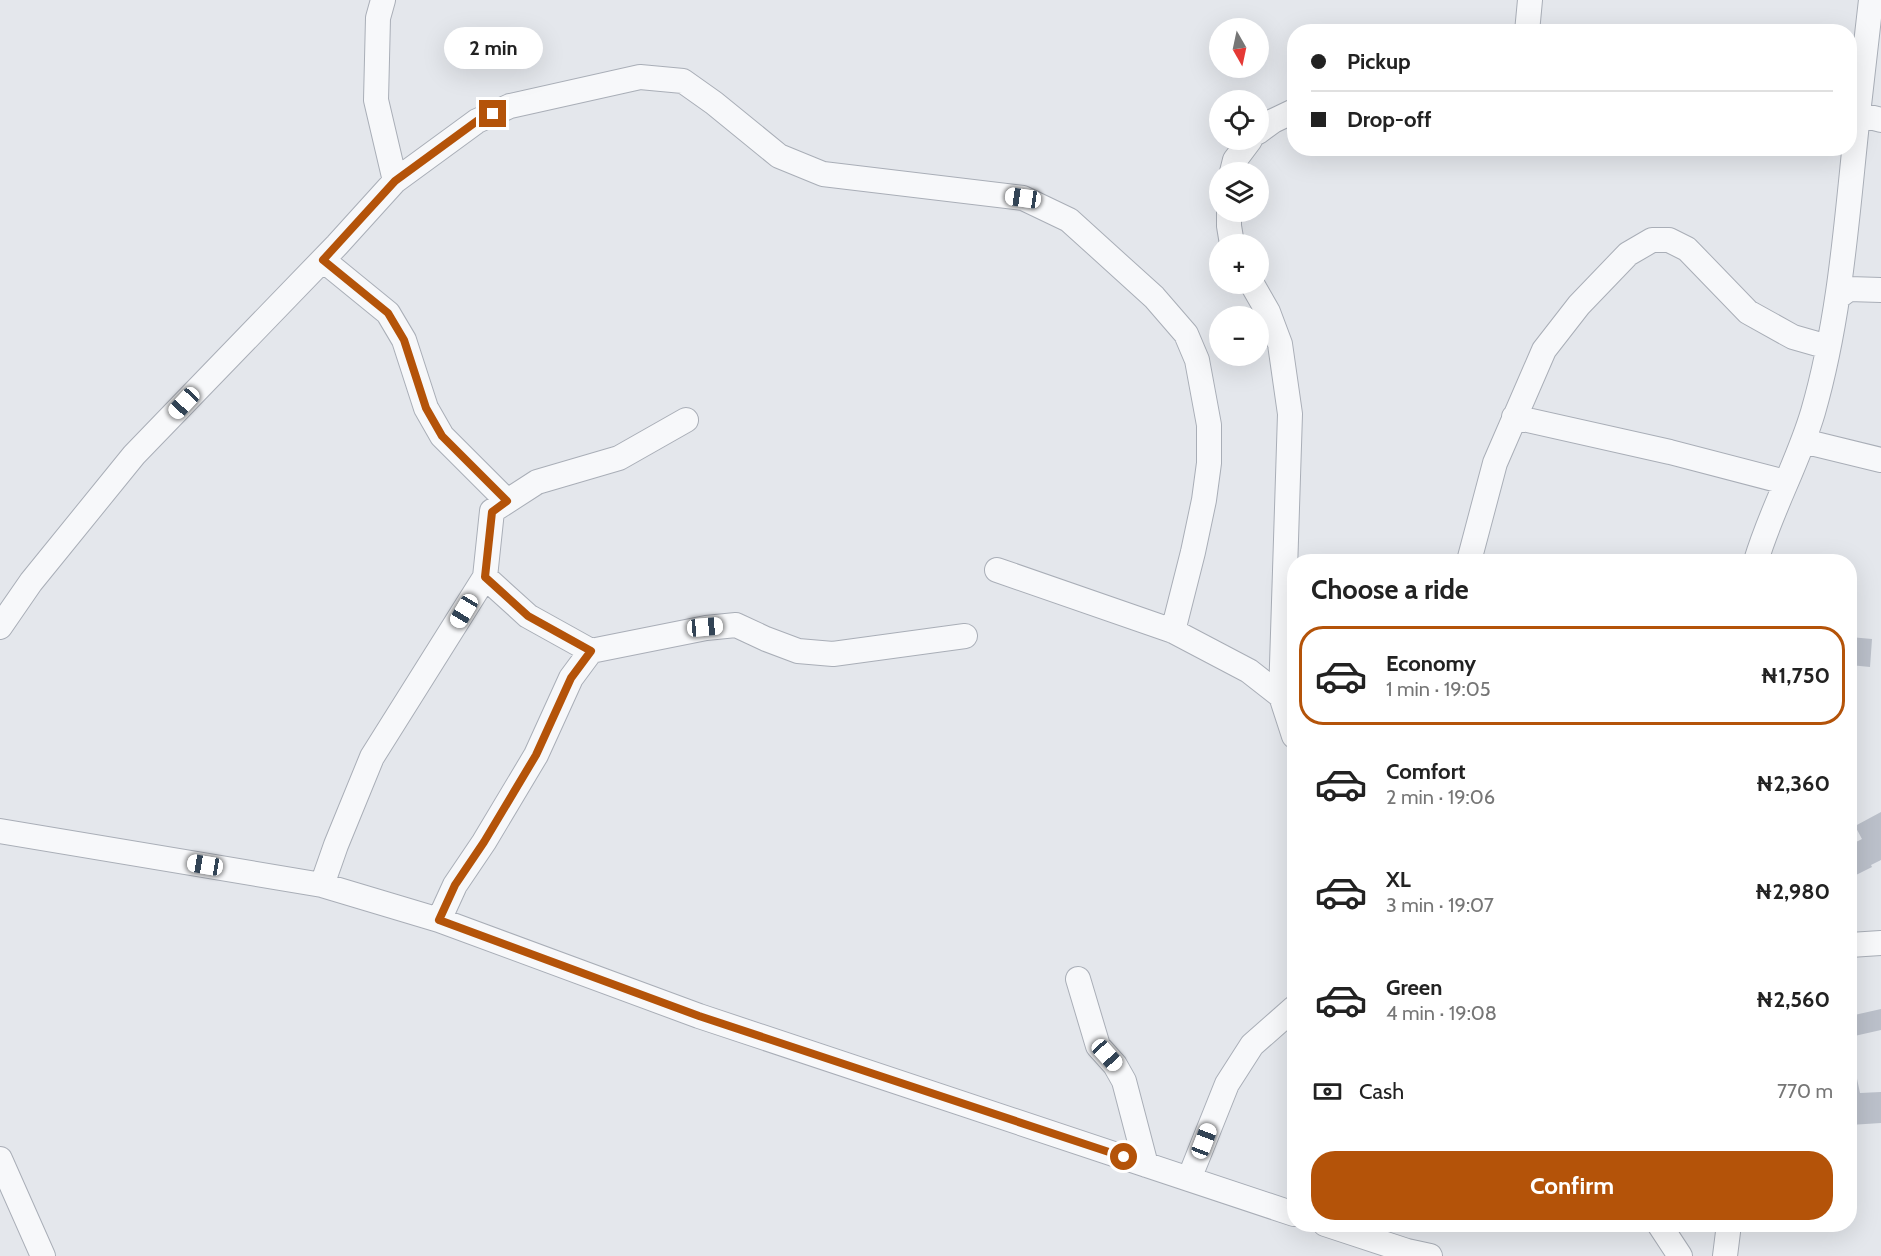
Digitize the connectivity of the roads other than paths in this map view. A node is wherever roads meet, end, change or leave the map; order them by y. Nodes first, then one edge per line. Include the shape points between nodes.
1 (382, 0) edge
2 (1530, 0) edge
3 (1870, 0) edge
4 (1528, 24) edge
5 (1287, 114) edge
6 (1870, 117) edge
7 (1269, 124) edge
8 (395, 181) junction
9 (323, 260) junction
10 (1881, 290) edge
11 (1258, 294) edge
12 (1838, 297) junction
13 (1828, 347) junction
14 (1514, 417) junction
15 (686, 420) dead end
16 (1803, 441) junction
17 (1881, 460) edge
18 (1785, 482) junction
19 (507, 501) junction
20 (1471, 554) edge
21 (1758, 554) edge
22 (997, 570) dead end
23 (485, 577) junction
24 (0, 627) edge
25 (1173, 631) junction
26 (965, 636) dead end
27 (591, 651) junction
28 (1281, 696) junction
29 (1287, 714) edge
30 (0, 831) edge
31 (322, 885) junction
32 (439, 920) junction
33 (1881, 943) edge
34 (1857, 945) edge
35 (1078, 979) dead end
36 (1287, 1014) edge
37 (0, 1159) edge
38 (1146, 1165) junction
39 (1189, 1179) junction
40 (1287, 1212) edge
41 (1349, 1232) edge
42 (1664, 1232) edge
43 (1728, 1232) edge
44 (43, 1256) edge
45 (1430, 1256) edge
46 (1680, 1256) edge
47 (1725, 1256) edge

1 - 8 street via 376,99
2 - 4 street
3 - 6 street
5 - 7 street
6 - 12 street
8 - 9 street
8 - 25 street via 477,121 510,106 640,77 683,81 779,156 823,174 1023,198 1069,220 1154,297 1186,334 1197,360 1209,425 1209,463 1193,552
9 - 19 street via 388,313 404,340 426,408 442,436
9 - 24 street via 134,455 31,582
10 - 12 street via 1849,289
11 - 28 street via 1280,344 1290,414
12 - 13 street
13 - 14 street via 1793,337 1748,312 1687,249 1669,240 1652,240 1628,254 1572,314 1544,350
13 - 16 street
14 - 18 street
14 - 20 street via 1495,463
15 - 19 street via 620,458 537,482
16 - 17 street
16 - 18 street
18 - 21 street
19 - 23 street via 492,512
22 - 25 street
23 - 27 street via 528,616
23 - 31 street via 372,757
25 - 28 street via 1249,671
26 - 27 street via 833,654 798,651 736,625 705,627
27 - 32 street via 571,678 536,755 455,885
28 - 29 street
30 - 31 street
31 - 32 street
32 - 38 street via 699,1016
33 - 34 street
35 - 38 street via 1098,1046 1124,1081
36 - 39 street via 1252,1045 1227,1084
37 - 44 street
38 - 39 street
39 - 40 street
41 - 45 street
42 - 46 street
43 - 47 street

